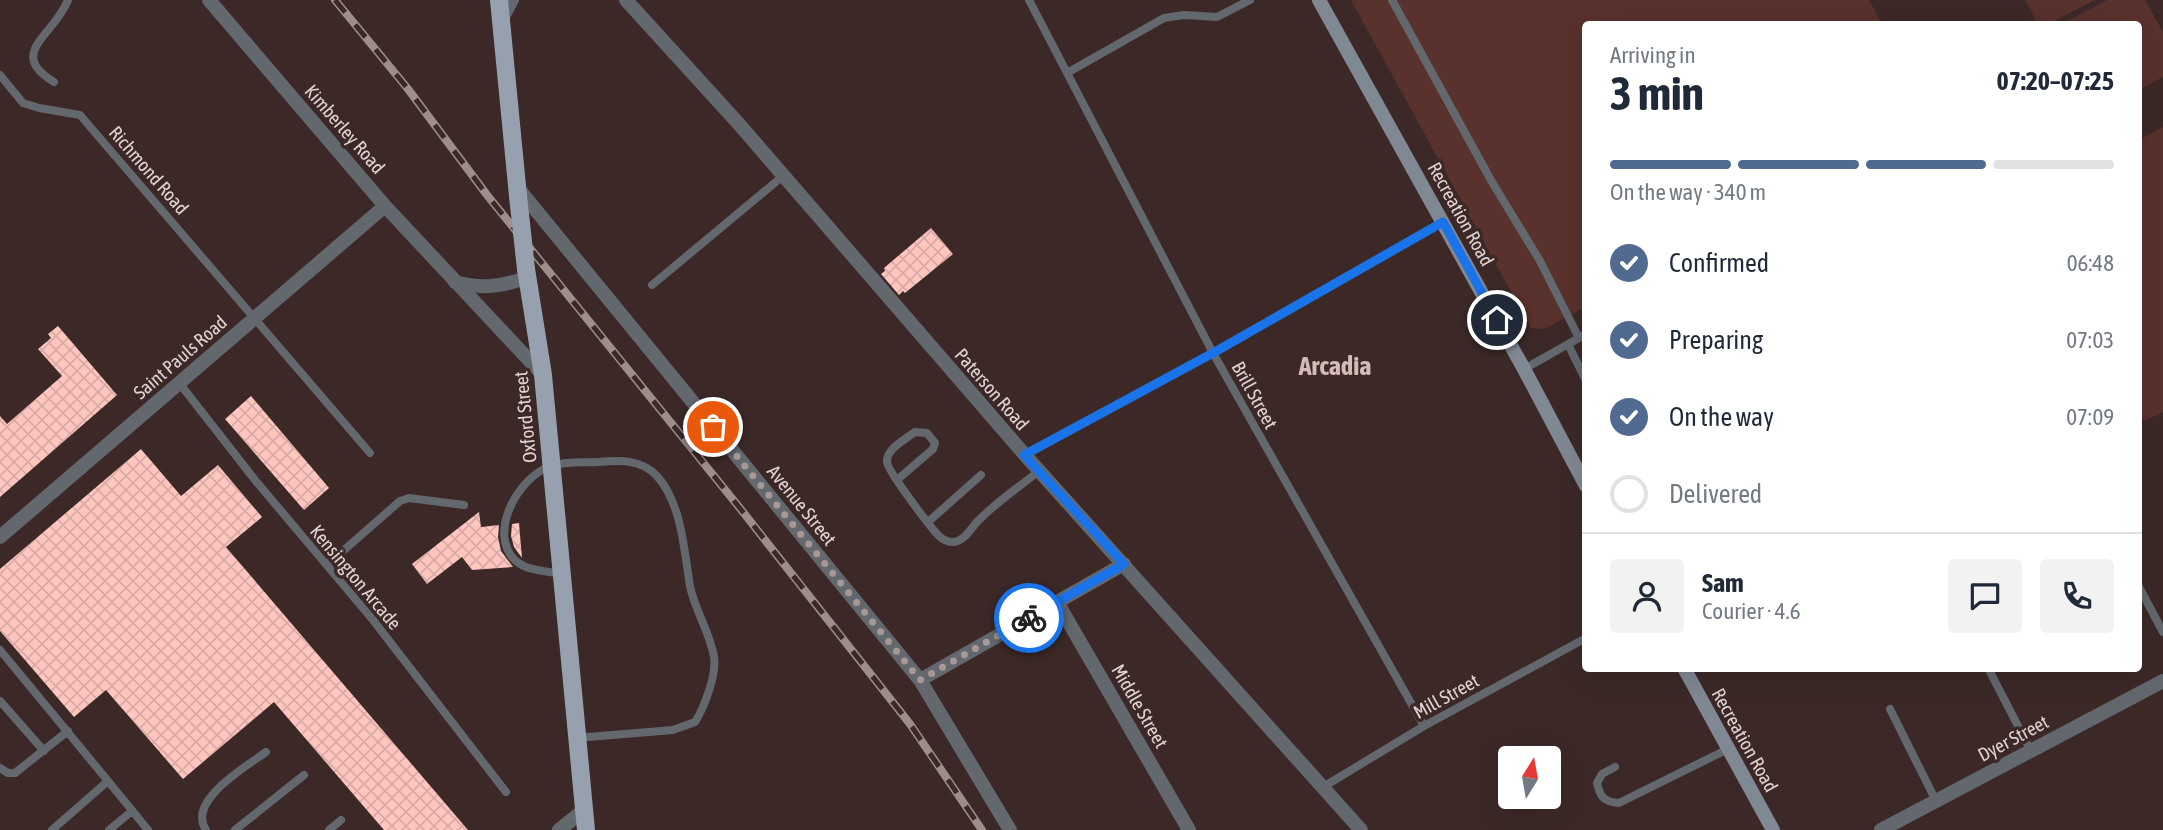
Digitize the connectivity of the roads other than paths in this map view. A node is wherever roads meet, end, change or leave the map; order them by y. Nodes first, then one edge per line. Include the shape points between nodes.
1 (68, 0) edge
2 (209, 0) edge
3 (499, 0) edge
4 (513, 0) edge
5 (626, 0) edge
6 (1029, 0) edge
7 (1250, 0) edge
8 (1319, 0) edge
9 (1392, 0) edge
10 (501, 20) junction
11 (1068, 73) junction
12 (0, 75) edge
13 (54, 82) dead end
14 (783, 176) junction
15 (518, 191) junction
16 (385, 206) junction
17 (1443, 222) junction
18 (527, 273) junction
19 (453, 281) junction
20 (652, 285) dead end
21 (255, 318) junction
22 (1582, 334) edge
23 (1582, 337) edge
24 (1568, 344) junction
25 (1213, 353) junction
26 (1524, 369) junction
27 (1582, 370) edge
28 (543, 375) junction
29 (180, 384) junction
30 (370, 453) dead end
31 (1024, 455) junction
32 (551, 466) junction
33 (1039, 471) junction
34 (981, 475) dead end
35 (1582, 478) edge
36 (897, 480) junction
37 (464, 505) dead end
38 (928, 523) junction
39 (0, 537) edge
40 (1124, 564) junction
41 (327, 565) junction
42 (561, 574) junction
43 (2142, 593) edge
44 (1057, 602) junction
45 (2163, 632) edge
46 (1582, 640) edge
47 (0, 650) edge
48 (1686, 672) edge
49 (1990, 672) edge
50 (920, 680) junction
51 (2163, 681) edge
52 (0, 701) edge
53 (1890, 709) dead end
54 (1424, 726) junction
55 (68, 731) junction
56 (576, 738) junction
57 (1728, 749) junction
58 (44, 751) junction
59 (2031, 751) junction
60 (266, 752) dead end
61 (1615, 767) dead end
62 (0, 768) edge
63 (304, 775) dead end
64 (108, 781) junction
65 (1323, 787) junction
66 (506, 792) dead end
67 (1936, 801) junction
68 (584, 810) junction
69 (132, 811) junction
70 (341, 820) dead end
71 (52, 830) edge
72 (109, 830) edge
73 (148, 830) edge
74 (206, 830) edge
75 (235, 830) edge
76 (329, 830) edge
77 (559, 830) edge
78 (586, 830) edge
79 (1010, 830) edge
80 (1189, 830) edge
81 (1361, 830) edge
82 (1773, 830) edge
83 (1881, 830) edge

1 - 13 lane via 63,14 33,50 35,68
2 - 16 street, Kimberley Road
3 - 10 main road, Oxford Street
4 - 10 street
5 - 14 street, Paterson Road
6 - 11 lane, Brill Street
7 - 11 lane via 1217,17 1164,18
8 - 17 street, Recreation Road
9 - 22 lane
10 - 15 main road, Oxford Street
11 - 25 lane, Brill Street
12 - 21 lane, Richmond Road via 23,103 80,115
14 - 20 lane
14 - 31 street, Paterson Road
15 - 18 main road, Oxford Street, bridge
15 - 50 street, Avenue Street
16 - 19 street, Kimberley Road
16 - 21 street, Saint Pauls Road
17 - 25 lane
17 - 26 street, Recreation Road
18 - 19 street via 496,287
18 - 28 main road, Oxford Street
19 - 28 street, Kimberley Road
21 - 29 street, Saint Pauls Road
21 - 30 lane, Richmond Road
23 - 24 lane
24 - 26 lane
24 - 27 lane
25 - 31 lane
25 - 54 lane, Brill Street
26 - 35 street, Recreation Road
28 - 32 main road, Oxford Street
29 - 39 street, Saint Pauls Road
29 - 41 lane, Kensington Arcade
31 - 33 street, Paterson Road
32 - 42 main road, Oxford Street
32 - 42 lane via 522,485 508,513 506,534 516,561
32 - 56 lane via 618,460 641,463 656,475 676,510 694,603 715,659 706,702 695,722 673,730
33 - 38 lane via 980,519 962,540 946,541
33 - 40 street, Paterson Road
34 - 38 lane
36 - 36 lane via 886,465 891,452 915,432 927,433 935,443 933,449
36 - 38 lane
37 - 41 lane via 409,498 400,501
40 - 44 street
40 - 65 street, Paterson Road
41 - 66 lane, Kensington Arcade
42 - 56 main road, Oxford Street
43 - 45 lane
44 - 50 street
44 - 80 street, Middle Street
46 - 54 lane, Mill Street
47 - 55 lane
48 - 57 street, Recreation Road
49 - 59 lane
50 - 79 street, Avenue Street
51 - 59 street, Dyer Street
52 - 58 lane
53 - 67 lane
54 - 65 lane, Mill Street
55 - 58 lane
55 - 64 lane
56 - 68 main road, Oxford Street
57 - 61 lane via 1619,803 1607,802 1597,783
57 - 82 street, Recreation Road
58 - 62 lane via 15,773
59 - 67 street, Dyer Street
60 - 74 lane via 207,800 202,825
63 - 75 lane
64 - 69 lane
64 - 71 lane
65 - 81 street, Paterson Road
67 - 83 street, Dyer Street
68 - 77 street
68 - 78 main road, Oxford Street
69 - 72 lane
69 - 73 lane
70 - 76 lane

